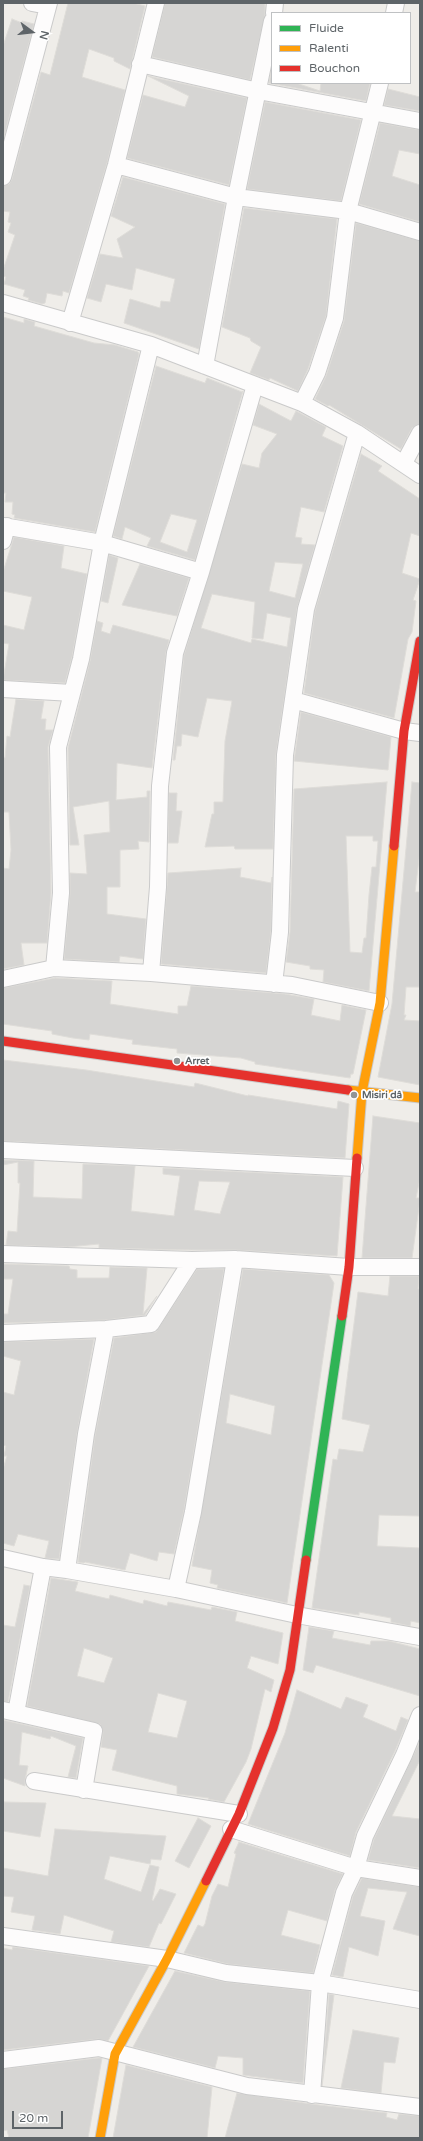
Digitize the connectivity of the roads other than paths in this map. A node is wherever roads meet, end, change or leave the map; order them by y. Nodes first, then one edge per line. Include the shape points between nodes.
1 (32, 3) edge
2 (156, 3) edge
3 (49, 5) edge
4 (271, 26) edge
5 (140, 64) junction
6 (380, 84) edge
7 (258, 91) junction
8 (374, 113) junction
9 (420, 122) edge
10 (116, 165) junction
11 (3, 177) edge
12 (236, 197) junction
13 (348, 211) junction
14 (420, 232) edge
15 (3, 303) edge
16 (70, 323) junction
17 (151, 345) junction
18 (205, 366) junction
19 (255, 385) junction
20 (302, 403) junction
21 (357, 433) junction
22 (420, 433) edge
23 (404, 463) junction
24 (420, 475) edge
25 (4, 531) edge
26 (102, 543) junction
27 (201, 572) junction
28 (420, 641) edge
29 (3, 689) edge
30 (72, 693) junction
31 (293, 700) junction
32 (412, 732) edge
33 (54, 968) junction
34 (151, 973) junction
35 (3, 979) edge
36 (274, 984) junction
37 (380, 1003) junction
38 (3, 1041) edge
39 (362, 1092) junction
40 (420, 1098) edge
41 (3, 1150) edge
42 (355, 1168) junction
43 (3, 1254) edge
44 (235, 1259) junction
45 (192, 1260) junction
46 (348, 1267) junction
47 (420, 1267) edge
48 (106, 1328) junction
49 (3, 1333) edge
50 (3, 1558) edge
51 (43, 1567) junction
52 (67, 1570) junction
53 (176, 1590) junction
54 (297, 1615) junction
55 (420, 1637) edge
56 (9, 1711) edge
57 (420, 1715) edge
58 (34, 1781) dead end
59 (84, 1790) junction
60 (239, 1814) junction
61 (230, 1829) junction
62 (356, 1868) junction
63 (420, 1878) edge
64 (3, 1936) edge
65 (167, 1959) junction
66 (320, 1983) junction
67 (420, 2000) edge
68 (116, 2054) junction
69 (3, 2060) edge
70 (312, 2095) junction
71 (420, 2107) edge
72 (100, 2138) edge

1 - 3 street
2 - 5 street
3 - 11 street
4 - 7 street
5 - 7 street
5 - 10 street
6 - 8 street
7 - 8 street
7 - 12 street
8 - 9 street
8 - 13 street
10 - 12 street
10 - 16 street
12 - 13 street
12 - 18 street
13 - 14 street
13 - 20 street via 335,318 317,372
15 - 16 street
16 - 17 street
17 - 18 street
17 - 26 street
18 - 19 street
19 - 20 street
19 - 27 street
20 - 21 street
21 - 23 street
21 - 31 street via 306,610
22 - 23 street
23 - 24 street
25 - 26 street
26 - 27 street
26 - 30 street via 81,659
27 - 34 street via 175,653 160,786 158,887
28 - 32 street
29 - 30 street
30 - 33 street via 58,747 61,893
31 - 32 street
31 - 36 street via 285,755 280,932
32 - 37 street
33 - 34 street
33 - 35 street
34 - 36 street
36 - 37 street via 292,985
37 - 39 street
38 - 39 street
39 - 40 street
39 - 42 street
41 - 42 street
42 - 46 street
43 - 45 street
44 - 45 street
44 - 46 street
44 - 53 street via 194,1505
45 - 48 street via 151,1324
46 - 47 street
46 - 54 street
48 - 49 street
48 - 52 street via 86,1434
50 - 51 street
51 - 52 street
51 - 56 street
52 - 53 street
53 - 54 street
54 - 55 street
54 - 60 street via 290,1670 273,1728
56 - 59 street via 94,1731
57 - 62 street via 365,1836
58 - 59 street
59 - 60 street
60 - 61 street
61 - 62 street
61 - 65 street
62 - 63 street
62 - 66 street via 344,1892
64 - 65 street
65 - 66 street via 226,1973
65 - 68 street
66 - 67 street
66 - 70 street
68 - 69 street via 99,2048
68 - 70 street via 247,2086
68 - 72 street
70 - 71 street

